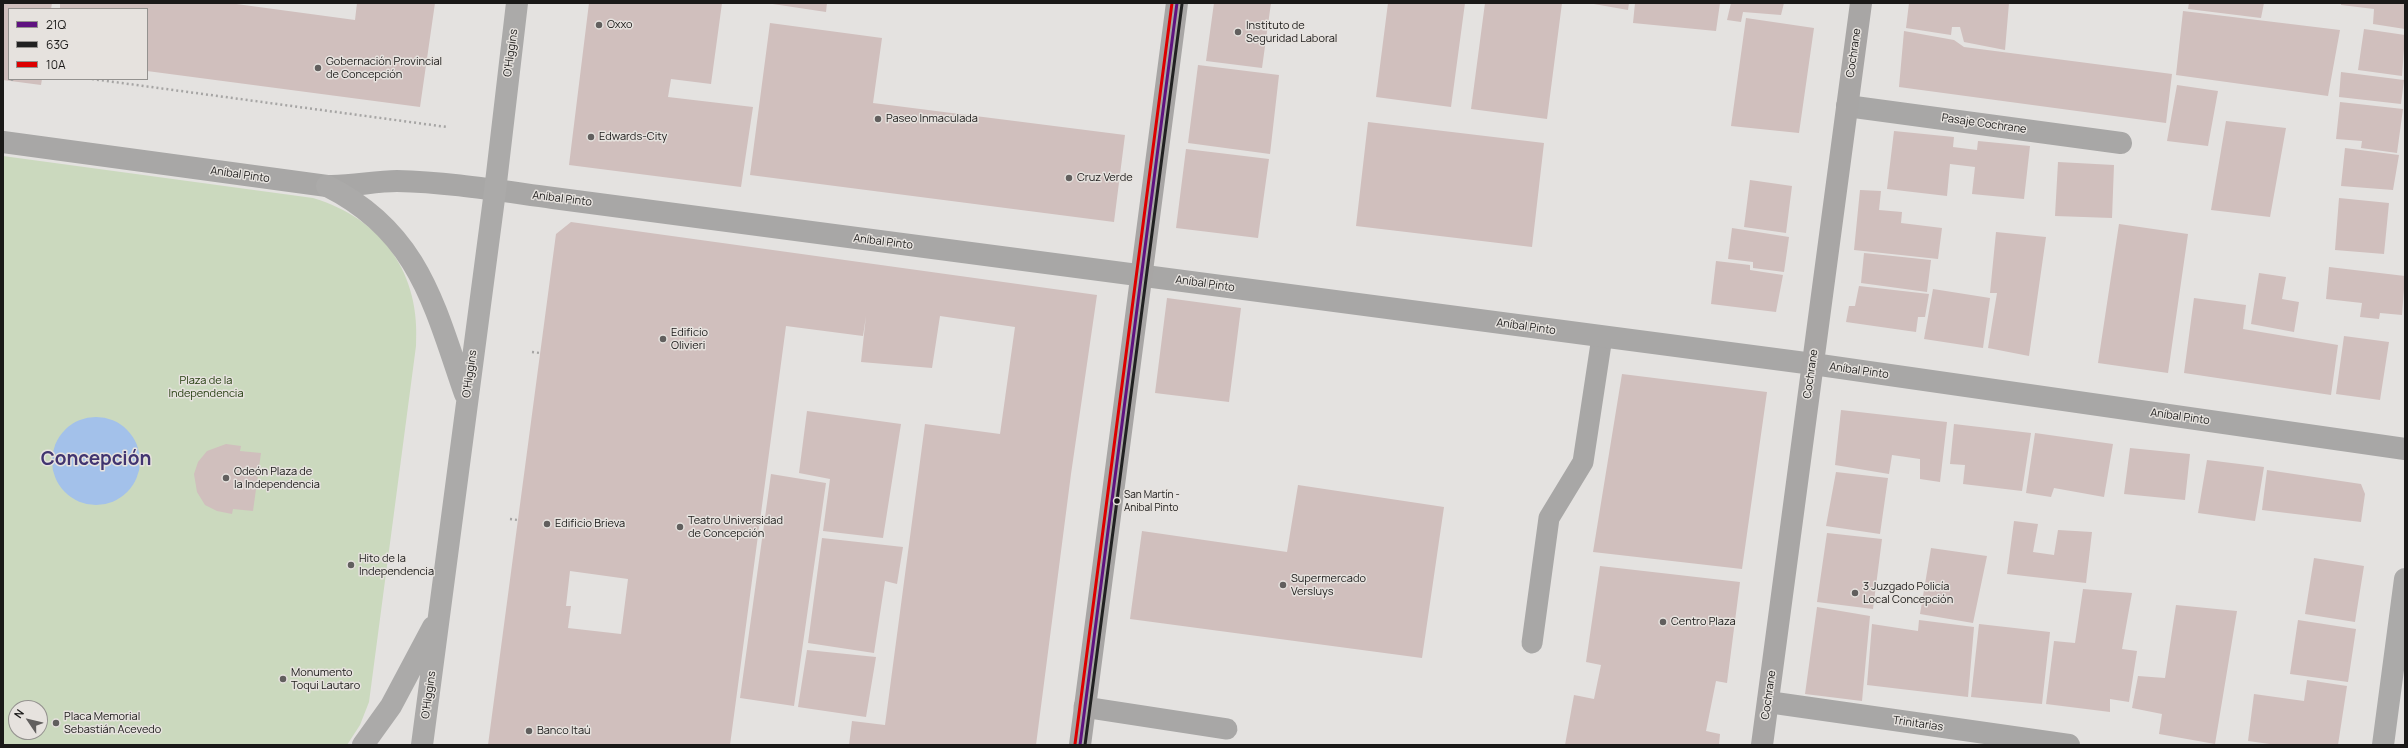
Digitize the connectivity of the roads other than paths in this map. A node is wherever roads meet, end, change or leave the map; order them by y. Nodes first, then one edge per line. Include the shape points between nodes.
1 (517, 3) edge
2 (1177, 3) edge
3 (1861, 3) edge
4 (1847, 106) junction
5 (3, 142) edge
6 (2121, 143) dead end
7 (327, 186) junction
8 (495, 190) junction
9 (1141, 276) junction
10 (1602, 337) junction
11 (1813, 364) junction
12 (466, 399) junction
13 (2405, 449) edge
14 (2405, 579) edge
15 (441, 612) junction
16 (1532, 643) dead end
17 (1768, 702) junction
18 (1084, 707) junction
19 (1227, 729) dead end
20 (363, 745) edge
21 (422, 745) edge
22 (1080, 745) edge
23 (1762, 745) edge
24 (2069, 745) edge
25 (2383, 745) edge

1 - 8 main road, O'Higgins
2 - 9 street
3 - 4 street, Cochrane
4 - 6 street, Pasaje Cochrane
4 - 11 street, Cochrane
5 - 7 street, Aníbal Pinto
7 - 8 street, Aníbal Pinto via 356,186 396,181
7 - 12 main road via 369,212 408,253 435,309
8 - 9 street, Aníbal Pinto
8 - 12 main road, O'Higgins
9 - 10 street, Aníbal Pinto
9 - 18 street
10 - 11 street, Aníbal Pinto
10 - 16 lane via 1583,462 1549,518
11 - 13 street, Aníbal Pinto
11 - 17 street, Cochrane
12 - 15 main road, O'Higgins
14 - 25 main road
15 - 20 main road via 391,706
15 - 21 main road, O'Higgins
17 - 23 street, Cochrane
17 - 24 street, Trinitarias
18 - 19 lane
18 - 22 street

